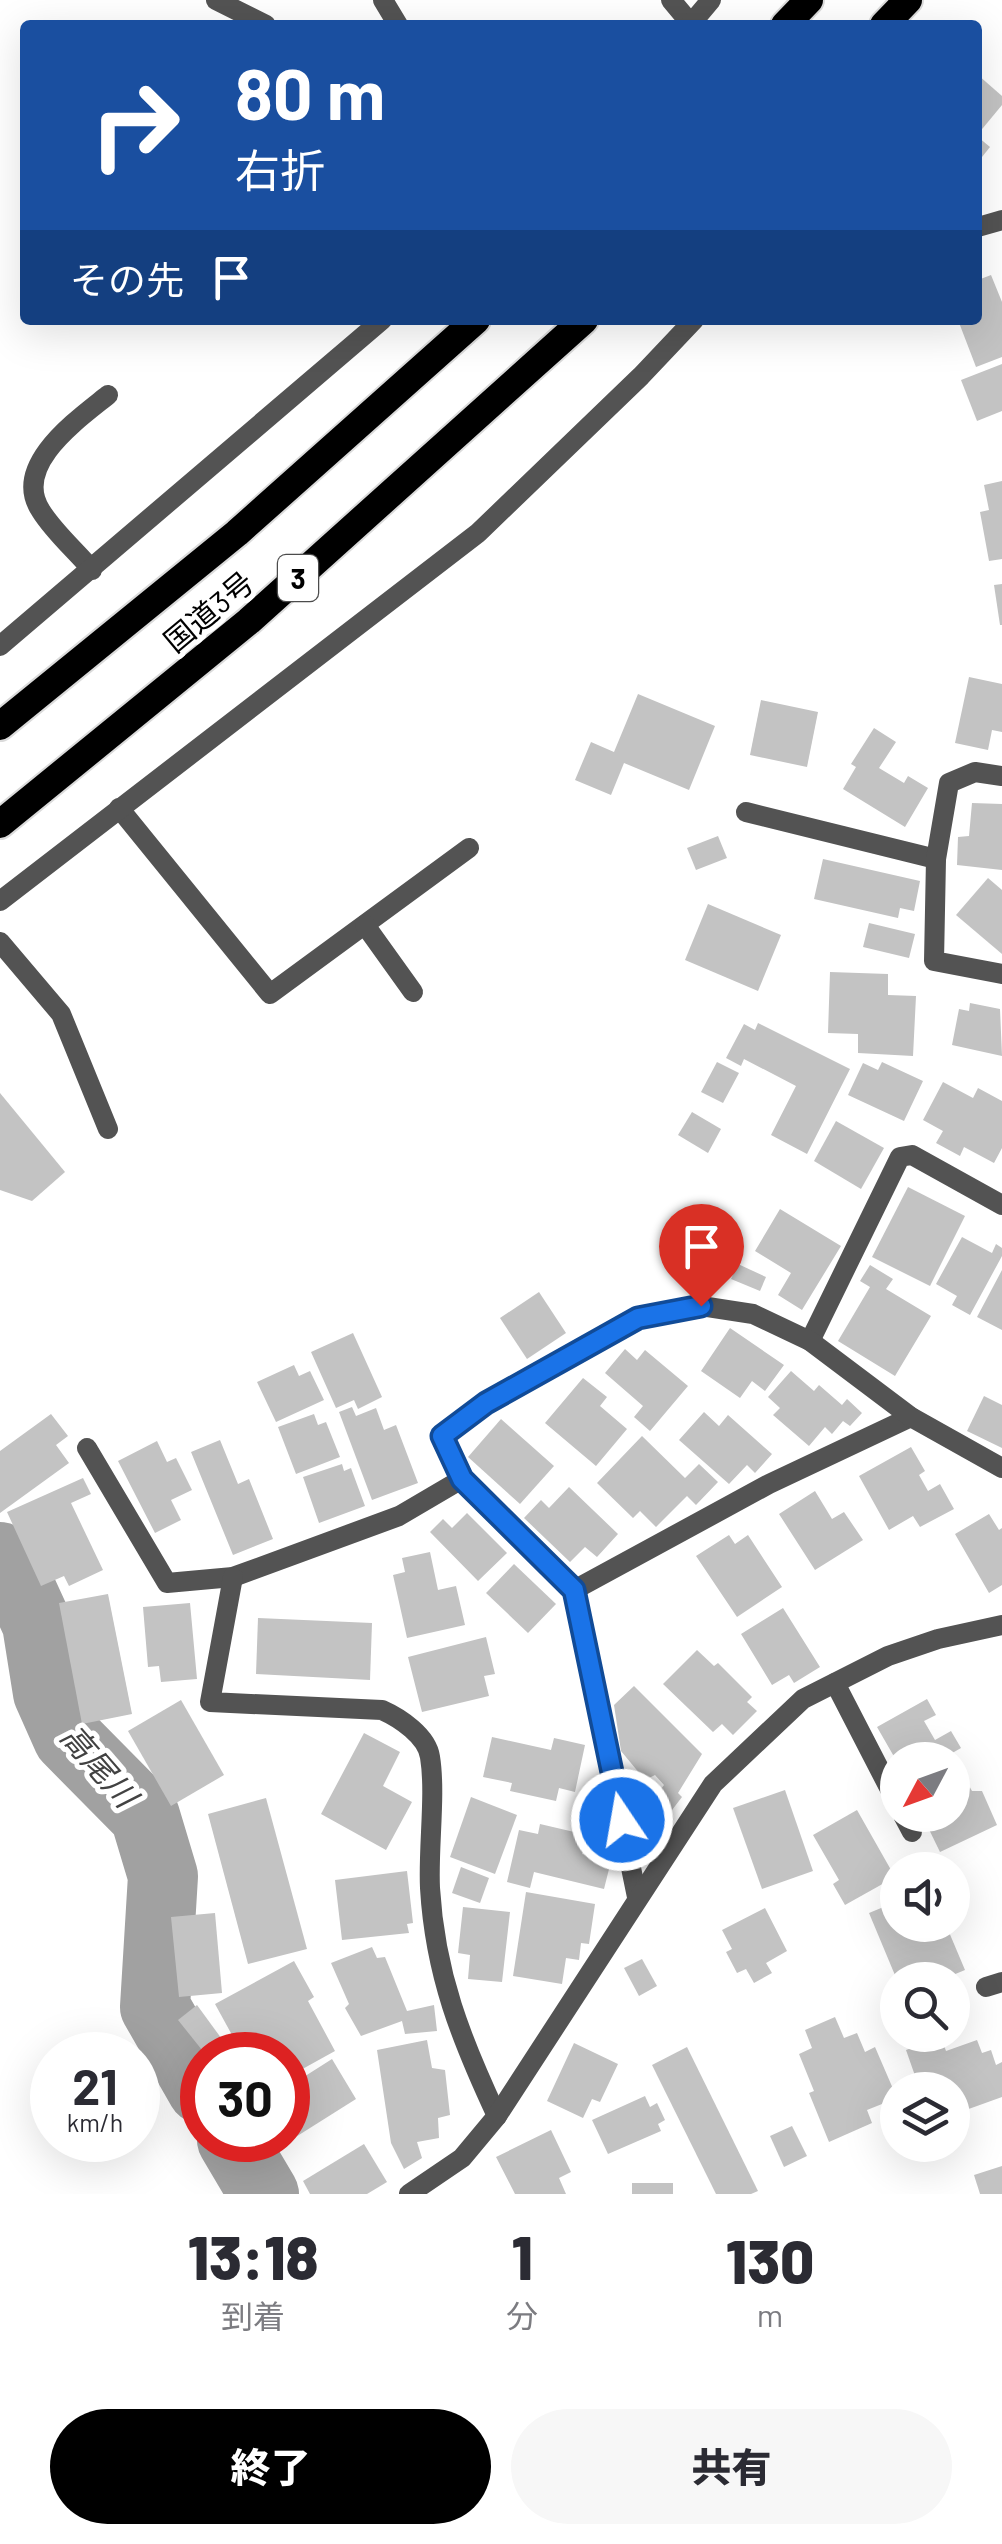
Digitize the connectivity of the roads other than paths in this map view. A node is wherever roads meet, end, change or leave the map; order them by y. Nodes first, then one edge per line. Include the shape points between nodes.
1 (216, 0) edge
2 (671, 0) edge
3 (809, 0) edge
4 (908, 0) edge
5 (256, 20) edge
6 (692, 20) edge
7 (790, 20) edge
8 (889, 20) edge
9 (376, 325) edge
10 (470, 325) edge
11 (578, 325) edge
12 (689, 325) edge
13 (108, 395) dead end
14 (92, 570) junction
15 (0, 646) edge
16 (0, 726) edge
17 (1002, 776) edge
18 (119, 808) junction
19 (746, 812) dead end
20 (0, 824) edge
21 (469, 848) dead end
22 (936, 859) junction
23 (0, 900) edge
24 (365, 925) junction
25 (0, 942) edge
26 (1002, 974) edge
27 (414, 992) dead end
28 (108, 1129) dead end
29 (1002, 1206) edge
30 (810, 1341) junction
31 (911, 1417) junction
32 (87, 1448) dead end
33 (1002, 1468) edge
34 (462, 1479) junction
35 (233, 1576) junction
36 (574, 1590) junction
37 (1002, 1625) edge
38 (835, 1683) junction
39 (880, 1769) edge
40 (637, 1897) junction
41 (498, 2116) junction
42 (409, 2194) edge

1 - 5 street
2 - 6 street
3 - 7 highway
4 - 8 highway
9 - 14 street
10 - 16 highway, 国道3号 / 3 via 237,533
11 - 20 highway, 国道3号 / 3 via 250,621
12 - 18 street via 478,533
13 - 14 street via 42,456 32,490 40,510
14 - 15 street
17 - 22 street via 975,772 949,783
18 - 23 street
18 - 24 street via 270,994
19 - 22 street
21 - 24 street
22 - 26 street via 934,961
24 - 27 street
25 - 28 street via 61,1014
29 - 30 street via 912,1154 900,1157
30 - 31 street
30 - 34 street via 727,1308 638,1318 486,1403 442,1436
31 - 33 street
31 - 36 street via 769,1484
32 - 35 street via 166,1583
34 - 35 street via 399,1516
34 - 36 street
35 - 41 street via 210,1702 382,1710 402,1718 430,1753 430,1890 446,1993
36 - 40 street
37 - 38 street via 888,1656
38 - 39 street
38 - 40 street via 803,1699 713,1784
40 - 41 street
41 - 42 street via 462,2158

